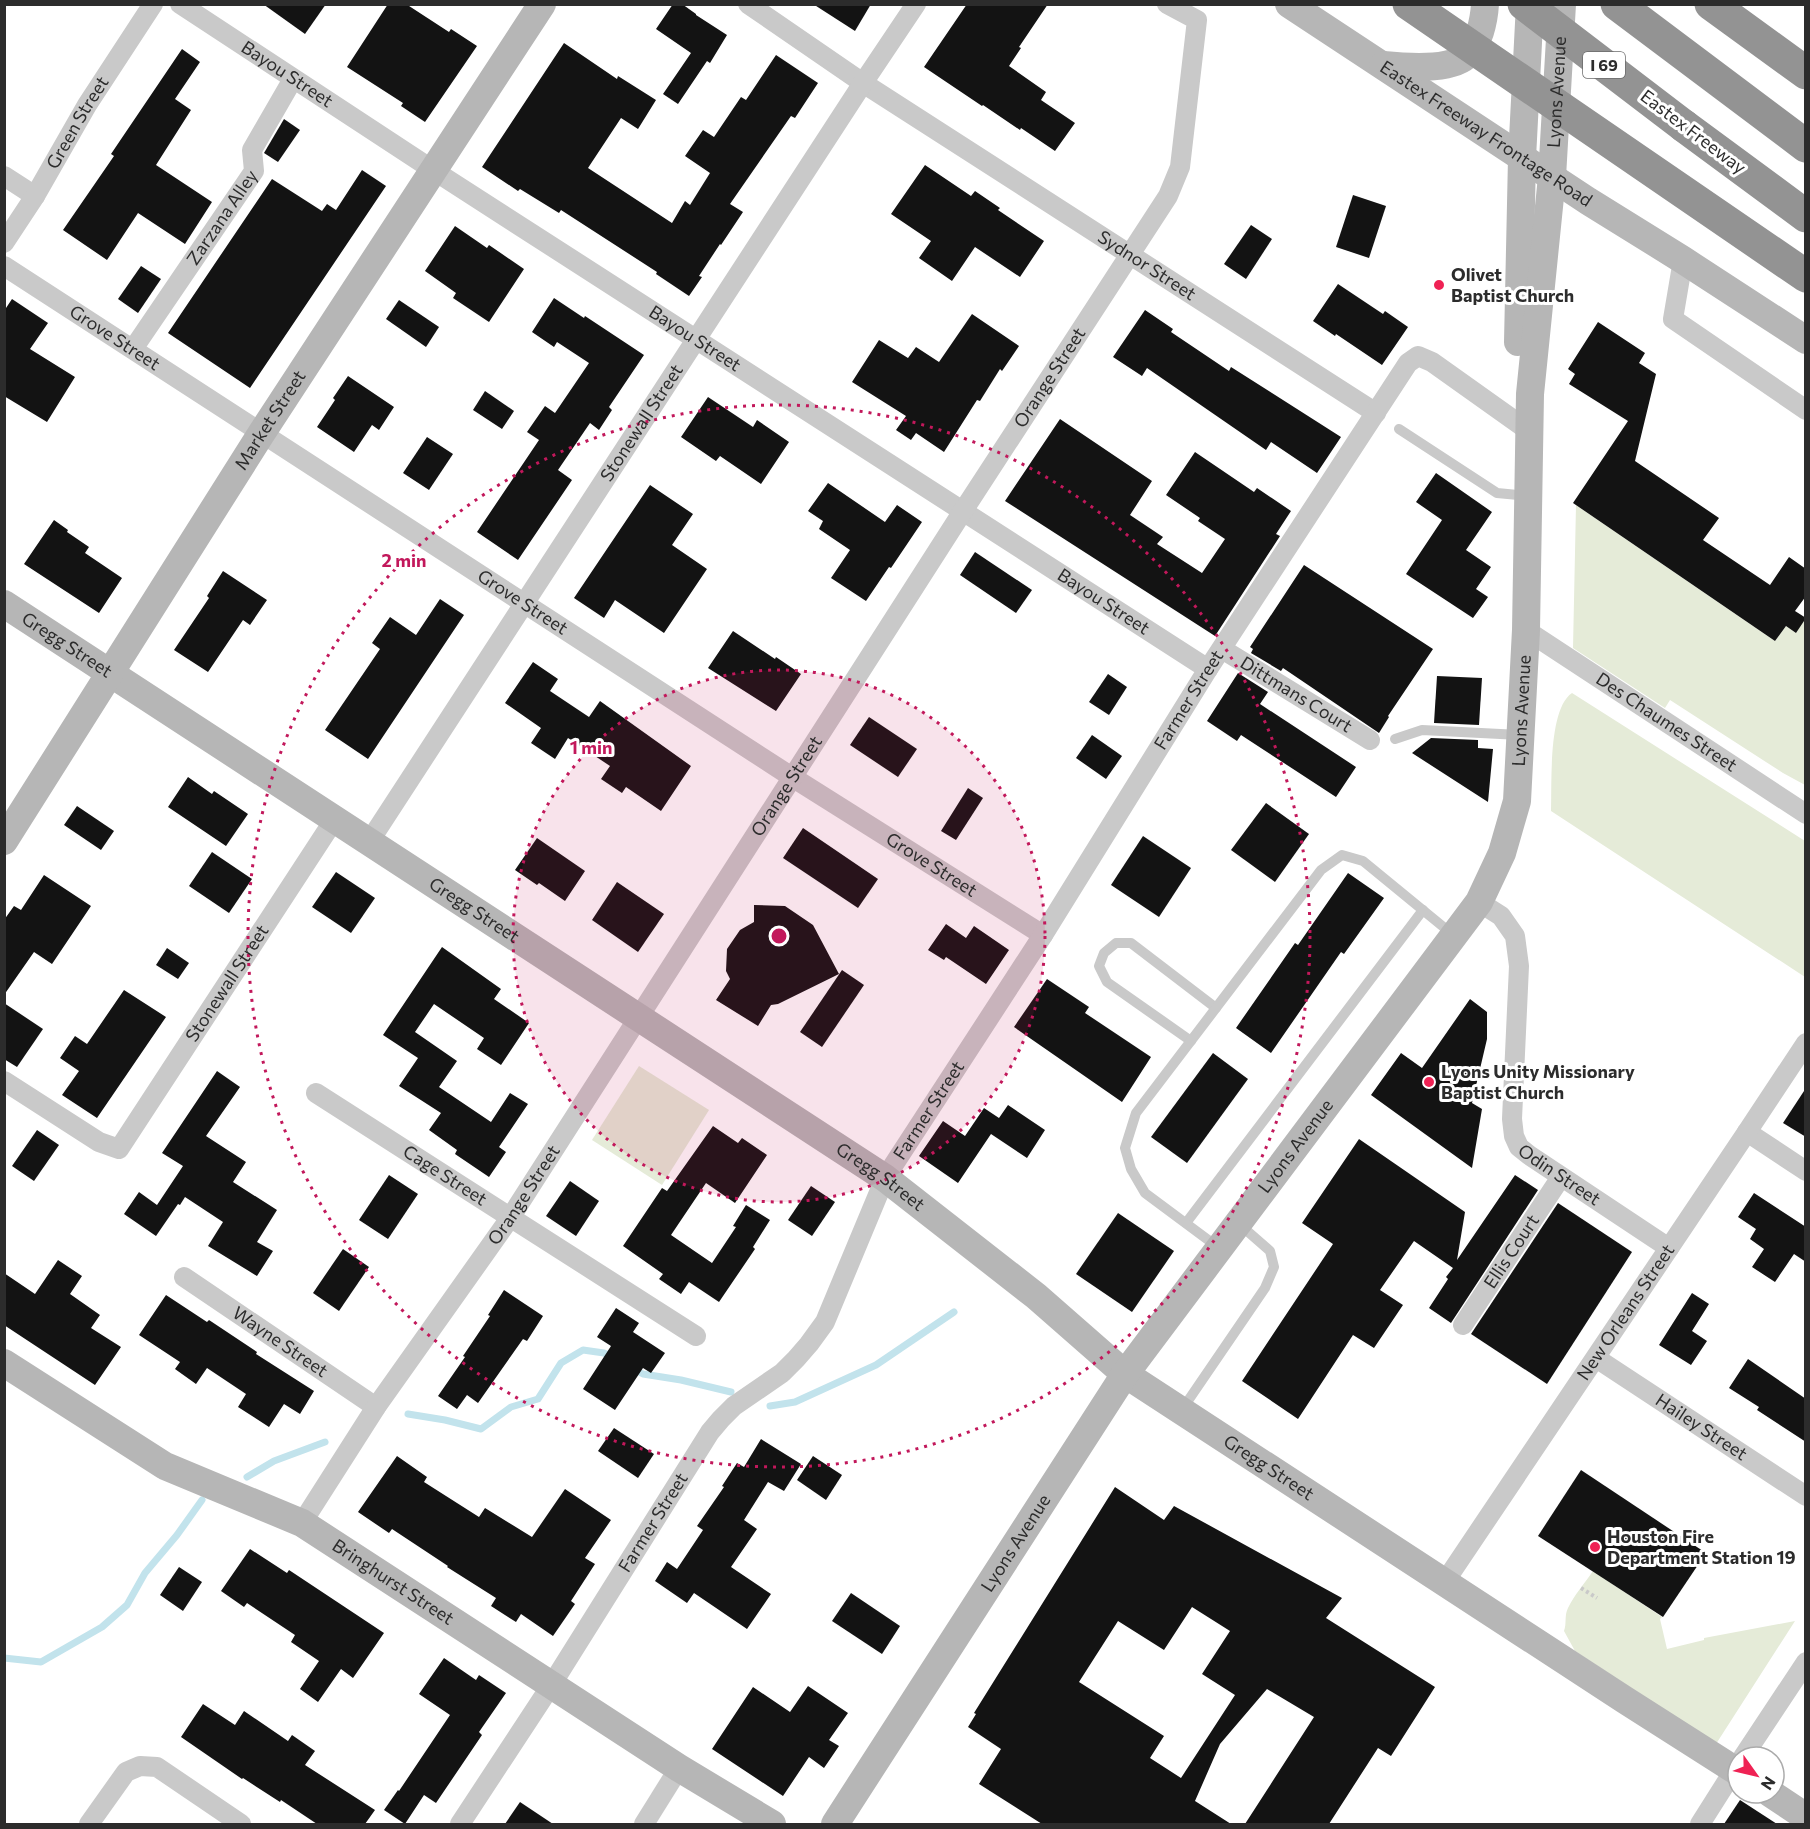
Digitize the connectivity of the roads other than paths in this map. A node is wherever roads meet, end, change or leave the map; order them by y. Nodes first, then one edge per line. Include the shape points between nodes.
1 (153, 4) edge
2 (180, 4) edge
3 (542, 4) edge
4 (748, 4) edge
5 (916, 4) edge
6 (1167, 4) edge
7 (1289, 4) edge
8 (1409, 4) edge
9 (1485, 4) edge
10 (1524, 4) edge
11 (1530, 4) edge
12 (1562, 4) edge
13 (1617, 4) edge
14 (1711, 4) edge
15 (1381, 64) junction
16 (1806, 73) edge
17 (293, 79) junction
18 (862, 83) junction
19 (1806, 146) edge
20 (1522, 158) junction
21 (433, 170) junction
22 (4, 176) edge
23 (1552, 177) junction
24 (35, 196) junction
25 (1806, 216) edge
26 (4, 243) edge
27 (1129, 254) junction
28 (1683, 260) junction
29 (4, 266) edge
30 (1806, 276) edge
31 (696, 340) junction
32 (1806, 340) edge
33 (133, 349) junction
34 (1530, 394) junction
35 (1806, 410) edge
36 (1376, 413) junction
37 (1399, 429) dead end
38 (1529, 430) junction
39 (261, 434) junction
40 (1528, 496) junction
41 (963, 511) junction
42 (4, 604) edge
43 (525, 604) junction
44 (1526, 630) junction
45 (1222, 649) junction
46 (1208, 669) junction
47 (109, 673) junction
48 (1520, 735) junction
49 (1395, 739) dead end
50 (1370, 740) dead end
51 (792, 777) junction
52 (1806, 814) edge
53 (334, 820) junction
54 (4, 841) edge
55 (369, 842) junction
56 (1479, 902) junction
57 (1423, 910) junction
58 (1043, 935) junction
59 (1454, 936) junction
60 (1216, 1008) junction
61 (638, 1017) junction
62 (1191, 1041) junction
63 (1806, 1043) edge
64 (4, 1082) edge
65 (316, 1093) dead end
66 (1747, 1132) junction
67 (1806, 1171) edge
68 (1561, 1177) junction
69 (885, 1178) junction
70 (510, 1218) junction
71 (1186, 1223) junction
72 (1238, 1223) junction
73 (1220, 1248) junction
74 (1670, 1248) junction
75 (183, 1277) dead end
76 (1463, 1325) dead end
77 (696, 1336) dead end
78 (1596, 1358) junction
79 (4, 1363) edge
80 (1125, 1374) junction
81 (376, 1407) junction
82 (1181, 1411) junction
83 (1806, 1496) edge
84 (302, 1523) junction
85 (1444, 1583) junction
86 (1806, 1662) edge
87 (552, 1684) junction
88 (1751, 1745) edge
89 (1726, 1758) edge
90 (679, 1768) junction
91 (1726, 1784) edge
92 (1786, 1804) edge
93 (1806, 1817) edge
94 (89, 1824) edge
95 (241, 1824) edge
96 (460, 1824) edge
97 (644, 1824) edge
98 (771, 1824) edge
99 (835, 1824) edge
100 (1700, 1824) edge

1 - 24 street, Green Street via 87,105
2 - 17 street, Bayou Street
3 - 21 street, Market Street
4 - 18 street, Sydnor Street
5 - 18 street, Stonewall Street
6 - 27 street, Orange Street via 1197,20 1180,167 1168,196
7 - 15 street, Eastex Freeway Frontage Road
8 - 30 highway, bridge
9 - 15 street via 1477,41 1456,62 1418,68
10 - 25 highway, Eastex Freeway / I 69, bridge
11 - 20 street, Lyons Avenue
12 - 23 street, Lyons Avenue
13 - 19 highway
14 - 16 highway
15 - 20 street, Eastex Freeway Frontage Road
17 - 21 street, Bayou Street
17 - 33 street, Zarzana Alley via 252,150 254,171
18 - 27 street, Sydnor Street
18 - 31 street, Stonewall Street
20 - 23 street, Eastex Freeway Frontage Road
20 - 34 street, Lyons Avenue via 1518,342
21 - 31 street, Bayou Street
21 - 39 street, Market Street
22 - 24 street
23 - 28 street, Eastex Freeway Frontage Road
23 - 34 street, Lyons Avenue
24 - 26 street, Green Street
27 - 36 street, Sydnor Street
27 - 41 street, Orange Street
28 - 32 street, Eastex Freeway Frontage Road
28 - 35 street via 1673,320
29 - 33 street, Grove Street
31 - 41 street, Bayou Street
31 - 43 street, Stonewall Street
33 - 39 street, Grove Street
34 - 38 street, Lyons Avenue
36 - 38 street via 1408,363 1418,356
36 - 45 street, Farmer Street
37 - 40 lane via 1497,493
38 - 40 street, Lyons Avenue
39 - 43 street, Grove Street
39 - 47 street, Market Street
40 - 44 street, Lyons Avenue
41 - 46 street, Bayou Street
41 - 51 street, Orange Street
42 - 47 street, Gregg Street
43 - 51 street, Grove Street
43 - 55 street, Stonewall Street
44 - 48 street, Lyons Avenue
44 - 52 street, Des Chaumes Street
45 - 46 street, Farmer Street
45 - 50 street, Dittmans Court
46 - 58 street, Farmer Street
47 - 53 street, Gregg Street
47 - 54 street, Market Street
48 - 49 lane via 1422,730
48 - 56 street, Lyons Avenue via 1517,801 1502,853
51 - 58 street, Grove Street
51 - 61 street, Orange Street
53 - 55 street, Gregg Street
53 - 64 street, Stonewall Street via 119,1149 99,1142
55 - 61 street, Gregg Street
56 - 59 street, Lyons Avenue
56 - 68 street, Odin Street via 1500,916 1515,936 1519,966 1514,1136 1520,1147
57 - 59 lane
57 - 60 lane via 1363,861 1342,855 1321,870
57 - 71 lane
58 - 69 street, Farmer Street
59 - 72 street, Lyons Avenue
60 - 62 lane
60 - 62 lane via 1131,943 1116,943 1104,953 1099,966 1107,982
61 - 69 street, Gregg Street
61 - 70 street, Orange Street
62 - 71 lane via 1136,1113 1125,1148 1131,1169 1145,1193
63 - 66 street, New Orleans Street
65 - 70 street, Cage Street
66 - 67 street
66 - 74 street, New Orleans Street
68 - 74 street, Odin Street
68 - 76 street, Ellis Court
69 - 80 street, Gregg Street via 1036,1296
69 - 87 street, Farmer Street via 825,1322 782,1373 734,1406 710,1432
70 - 77 street, Cage Street
70 - 81 street, Orange Street
71 - 73 lane
72 - 73 street, Lyons Avenue
72 - 82 lane via 1270,1251 1274,1268 1266,1288
73 - 80 street, Lyons Avenue
74 - 78 street, New Orleans Street
75 - 81 street, Wayne Street
78 - 83 street, Hailey Street
78 - 85 street, New Orleans Street
79 - 84 street, Bringhurst Street via 165,1466
80 - 82 street, Gregg Street
80 - 99 street, Lyons Avenue
81 - 84 street, Orange Street
82 - 85 street, Gregg Street
84 - 87 street, Bringhurst Street
85 - 89 street, Gregg Street via 1624,1700
86 - 88 street
87 - 90 street, Bringhurst Street
87 - 96 street, Farmer Street
90 - 97 street
90 - 98 street, Bringhurst Street
91 - 100 street
92 - 93 street
94 - 95 street via 126,1772 140,1766 157,1767

